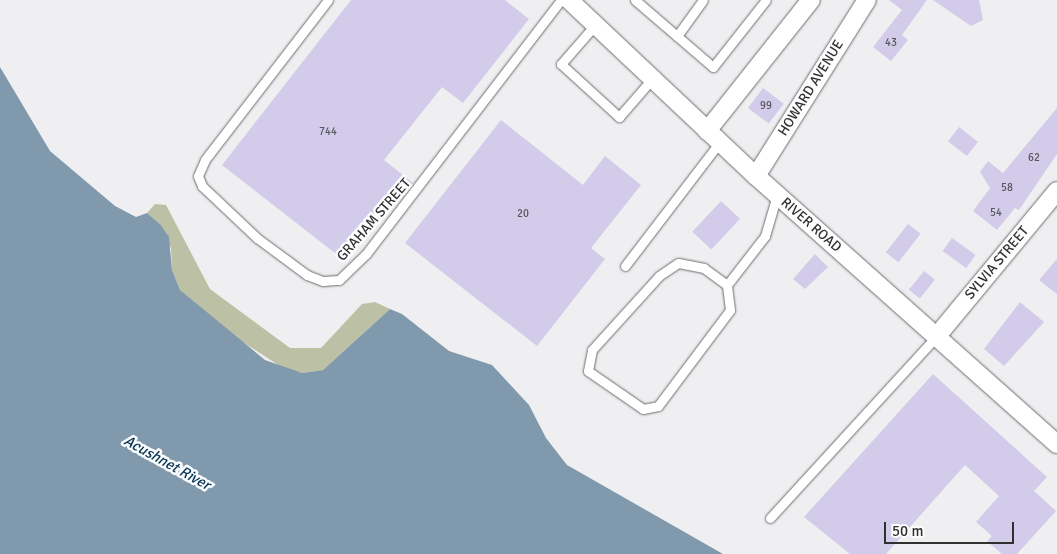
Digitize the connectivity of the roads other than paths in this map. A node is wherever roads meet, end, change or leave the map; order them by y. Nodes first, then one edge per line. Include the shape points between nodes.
1 (328, 0) edge
2 (561, 0) edge
3 (569, 0) edge
4 (635, 0) edge
5 (703, 0) edge
6 (766, 0) edge
7 (866, 0) edge
8 (808, 1) edge
9 (595, 25) junction
10 (676, 36) junction
11 (652, 80) junction
12 (713, 137) junction
13 (756, 176) junction
14 (1057, 191) edge
15 (777, 195) junction
16 (625, 266) dead end
17 (727, 285) junction
18 (937, 336) junction
19 (1057, 444) edge
20 (770, 518) dead end

1 - 2 lane, GRAHAM STREET via 205,160 198,176 202,186 256,238 307,275 324,282 339,280 366,254
3 - 9 street, RIVER ROAD
4 - 10 lane
5 - 10 lane
6 - 10 lane via 713,67
7 - 13 street, HOWARD AVENUE
8 - 12 street
9 - 11 street, RIVER ROAD
9 - 11 lane via 561,64 619,117
11 - 12 street, RIVER ROAD
12 - 13 street, RIVER ROAD
12 - 16 lane
13 - 15 street, RIVER ROAD
14 - 18 street, SYLVIA STREET
15 - 17 lane via 765,236
15 - 18 street, RIVER ROAD
17 - 17 lane via 730,310 658,406 643,409 588,370 592,350 660,276 678,263 704,268
18 - 19 street, RIVER ROAD
18 - 20 lane

